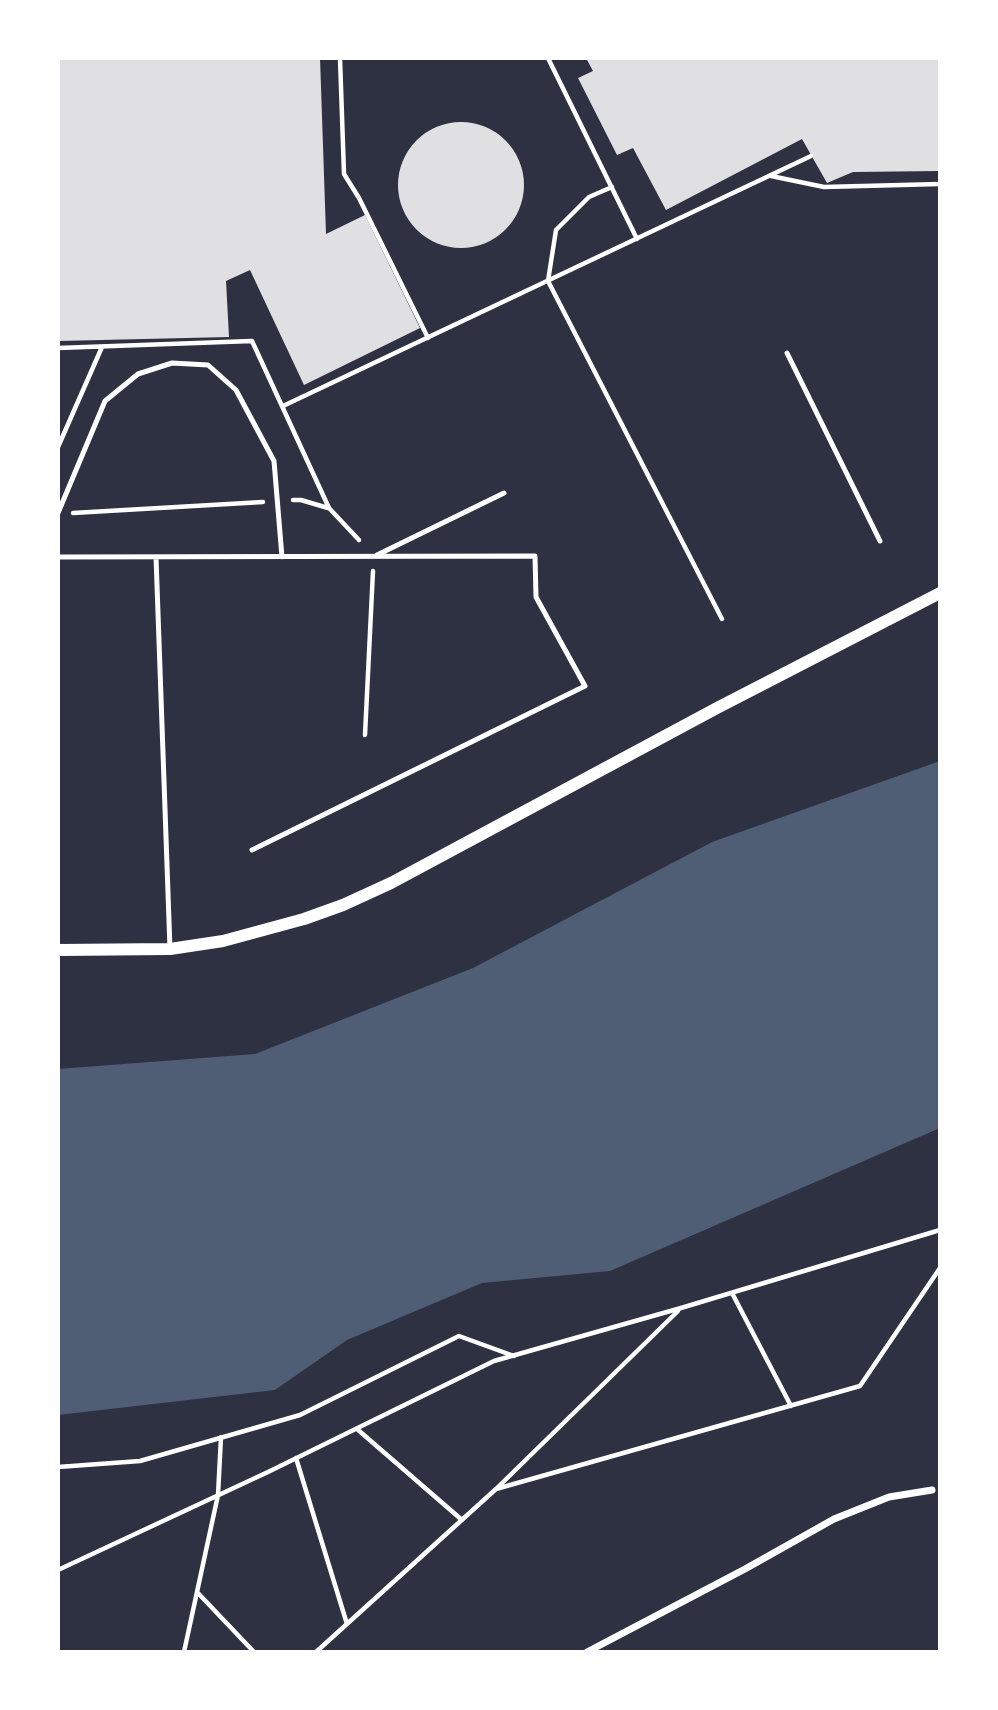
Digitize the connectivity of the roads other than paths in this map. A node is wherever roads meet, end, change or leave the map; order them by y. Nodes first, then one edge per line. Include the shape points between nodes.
1 (787, 353) dead end
2 (504, 493) dead end
3 (58, 513) edge
4 (880, 541) dead end
5 (156, 556) junction
6 (282, 556) junction
7 (58, 557) edge
8 (374, 557) junction
9 (940, 593) edge
10 (252, 850) dead end
11 (170, 949) junction
12 (58, 950) edge
13 (932, 1490) dead end
14 (587, 1652) edge

1 - 4 lane
2 - 8 lane
3 - 6 lane via 105,401 138,374 172,363 208,365 236,390 274,461
5 - 6 lane
5 - 7 lane
5 - 11 lane
6 - 8 lane
8 - 10 lane via 535,556 536,597 585,686
9 - 11 street via 367,894 263,931
11 - 12 street
13 - 14 street via 889,1497 834,1519

